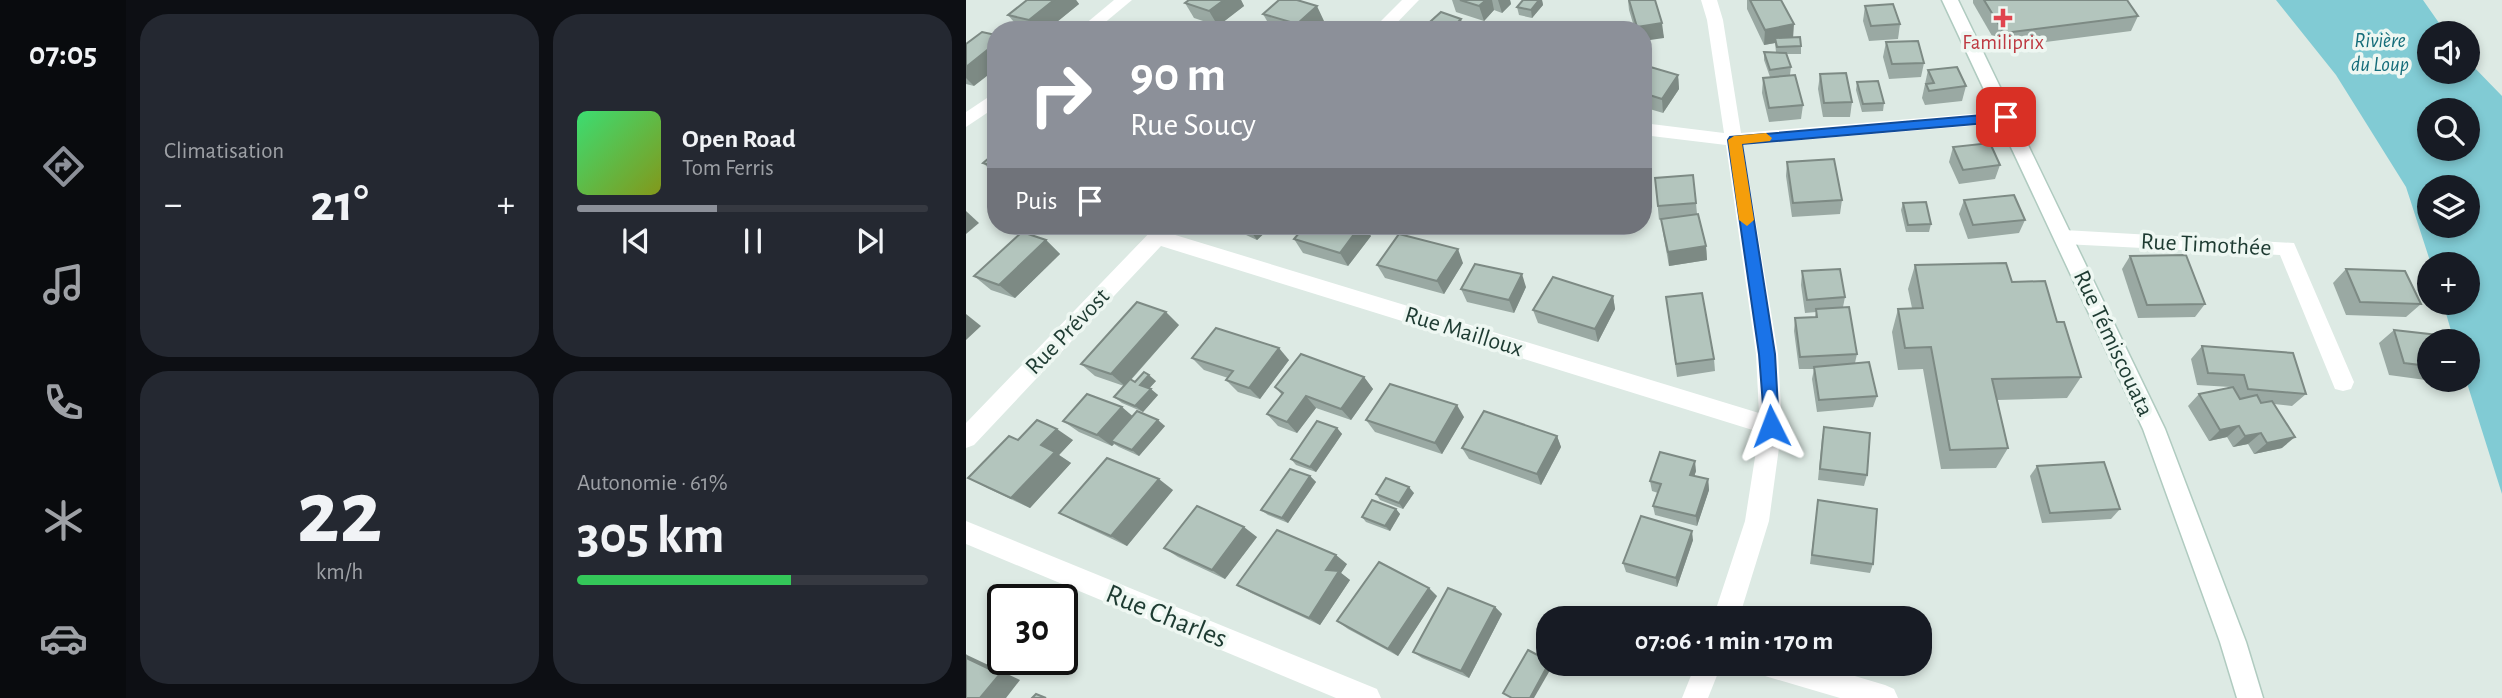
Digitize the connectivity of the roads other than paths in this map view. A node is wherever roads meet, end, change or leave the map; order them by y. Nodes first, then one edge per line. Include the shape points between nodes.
1 (1125, 0) edge
2 (1411, 0) edge
3 (1709, 0) edge
4 (1950, 0) edge
5 (1098, 21) edge
6 (1389, 21) edge
7 (987, 106) edge
8 (2006, 117) junction
9 (966, 121) edge
10 (1652, 130) edge
11 (1734, 140) junction
12 (1159, 235) edge
13 (1175, 235) edge
14 (2064, 237) junction
15 (2343, 382) dead end
16 (1771, 426) junction
17 (966, 438) edge
18 (966, 532) edge
19 (1730, 606) edge
20 (1704, 676) edge
21 (1810, 676) edge
22 (1368, 698) edge
23 (1695, 698) edge
24 (1885, 698) edge
25 (2250, 698) edge

1 - 5 street
2 - 6 street
3 - 11 street
4 - 8 street, Rue Témiscouata
7 - 9 street
8 - 11 street
8 - 14 street, Rue Témiscouata
10 - 11 street
11 - 16 street via 1767,354
12 - 17 street, Rue Prévost
13 - 16 street, Rue Mailloux
14 - 15 street, Rue Timothée via 2287,248
14 - 25 street, Rue Témiscouata via 2154,429
16 - 19 street via 1757,521
18 - 22 street, Rue Charles
20 - 23 street
21 - 24 street

